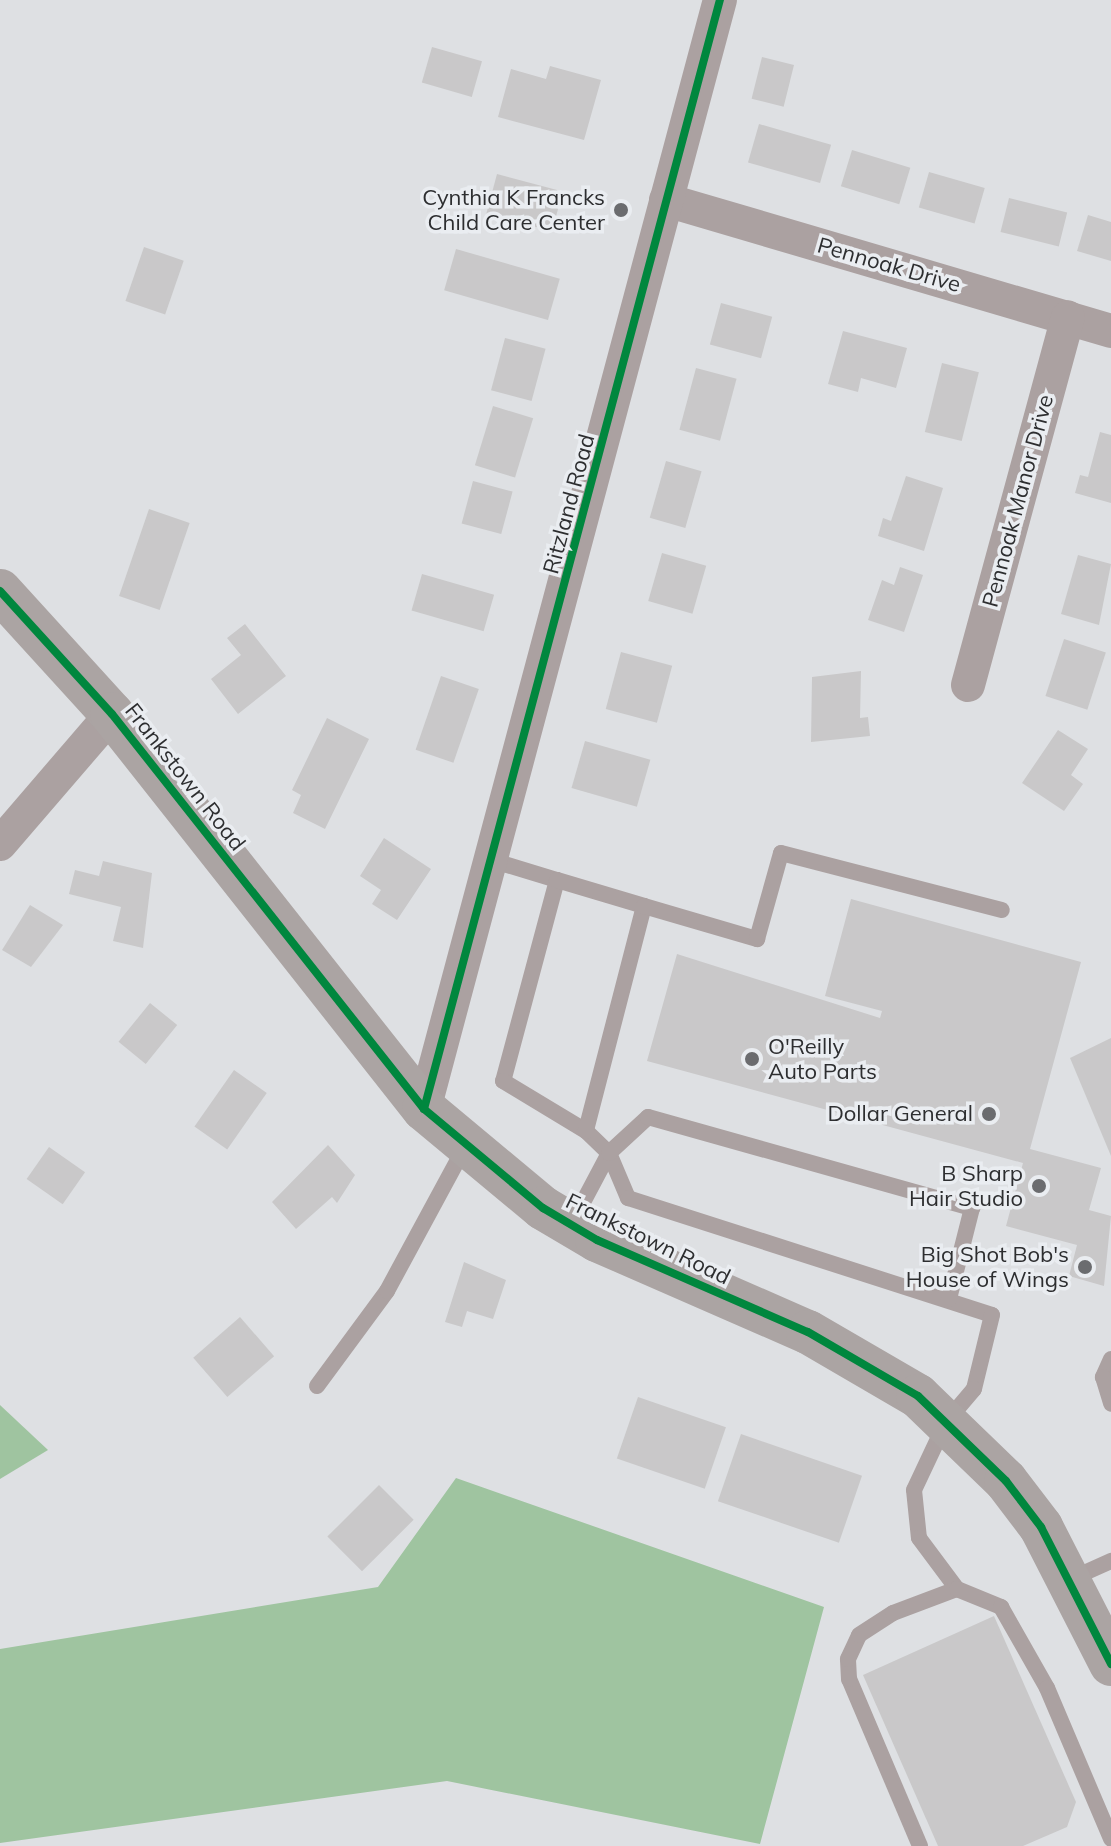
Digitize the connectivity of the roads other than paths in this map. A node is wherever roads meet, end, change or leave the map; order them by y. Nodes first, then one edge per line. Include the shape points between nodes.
1 (720, 0) edge
2 (666, 200) junction
3 (1068, 317) junction
4 (1111, 331) edge
5 (0, 591) edge
6 (968, 685) dead end
7 (112, 714) junction
8 (0, 844) edge
9 (494, 861) junction
10 (557, 880) junction
11 (644, 906) junction
12 (1002, 910) dead end
13 (424, 1109) junction
14 (586, 1131) junction
15 (466, 1145) junction
16 (609, 1153) junction
17 (571, 1224) junction
18 (949, 1299) junction
19 (1111, 1359) edge
20 (317, 1386) dead end
21 (1111, 1404) edge
22 (946, 1422) junction
23 (1092, 1570) edge
24 (957, 1589) junction
25 (1111, 1664) edge
26 (1111, 1839) edge
27 (920, 1846) edge

1 - 2 street, Ritzland Road
2 - 3 street, Pennoak Drive
2 - 9 street, Ritzland Road
3 - 4 street, Pennoak Drive
3 - 6 street, Pennoak Manor Drive
5 - 7 main road, Frankstown Road
7 - 8 street
7 - 13 main road, Frankstown Road
9 - 10 lane
9 - 13 street, Ritzland Road
10 - 11 lane
10 - 14 lane via 503,1081
11 - 12 lane via 757,939 781,853
11 - 14 lane
13 - 15 main road, Frankstown Road
14 - 16 lane
15 - 17 main road, Frankstown Road
15 - 20 lane via 387,1291
16 - 17 lane
16 - 18 lane via 628,1198
16 - 18 lane via 648,1117 972,1208
17 - 22 main road, Frankstown Road via 867,1363
18 - 22 lane via 992,1315 974,1389
19 - 21 lane via 1103,1377
22 - 23 main road, Frankstown Road
22 - 24 lane via 914,1490 913,1518 919,1538
23 - 25 main road, Frankstown Road
24 - 26 lane via 1001,1607 1047,1688
24 - 27 lane via 893,1613 859,1635 848,1659 849,1679

